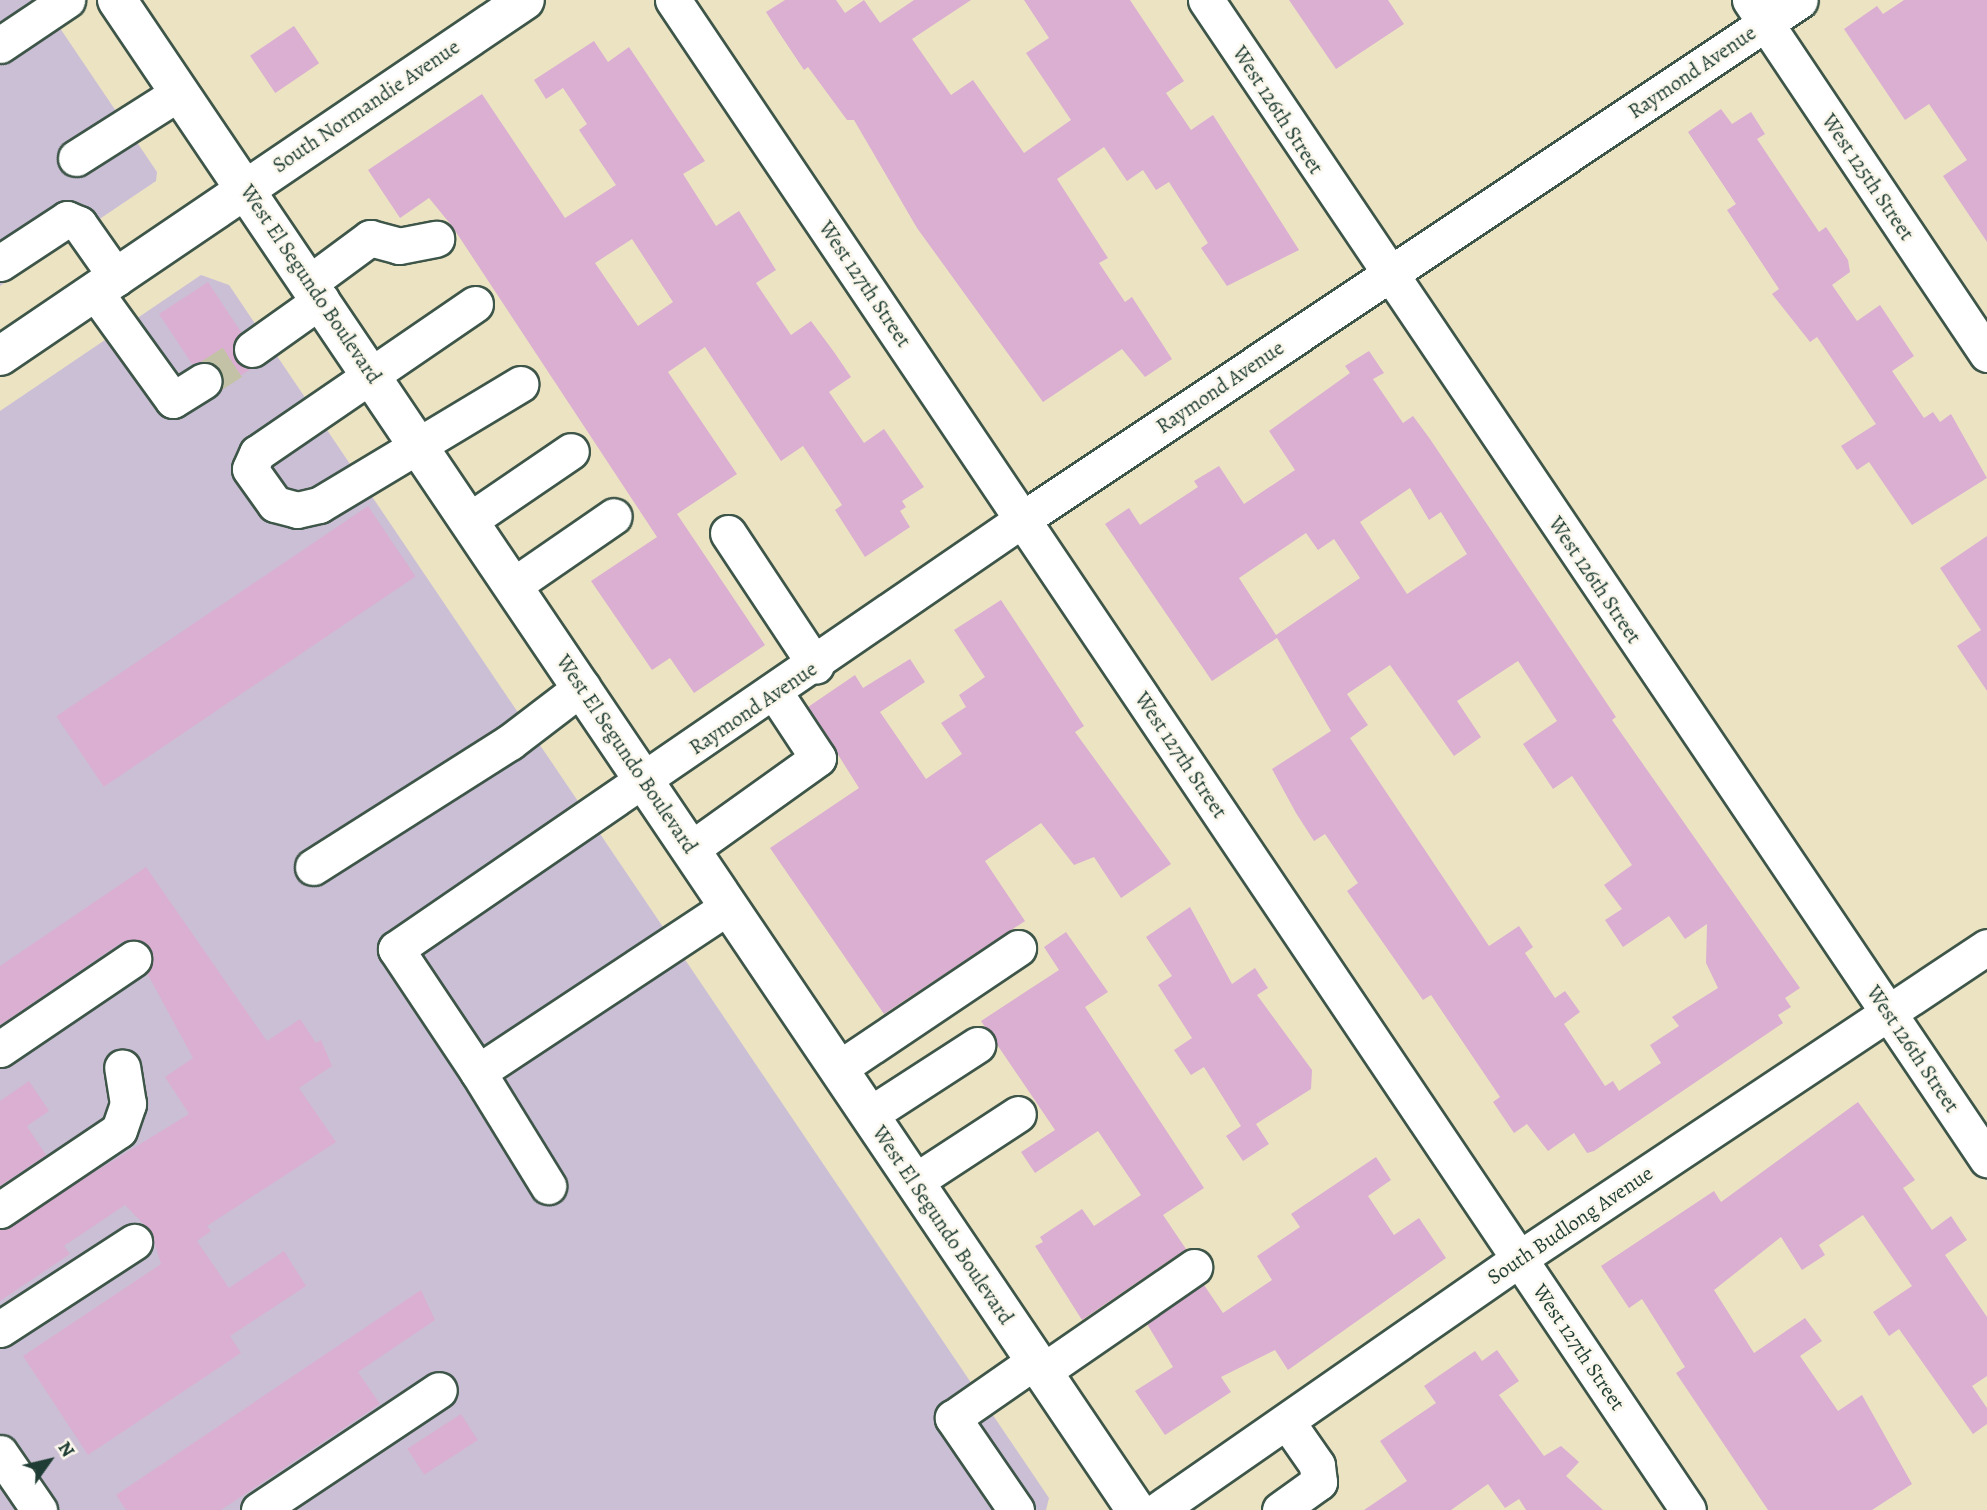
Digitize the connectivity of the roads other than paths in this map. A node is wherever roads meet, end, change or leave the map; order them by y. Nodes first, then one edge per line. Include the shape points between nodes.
1 (67, 0) edge
2 (117, 0) edge
3 (525, 0) edge
4 (673, 0) edge
5 (1206, 0) edge
6 (1800, 0) edge
7 (1757, 12) edge
8 (0, 46) edge
9 (180, 92) junction
10 (76, 158) dead end
11 (245, 187) junction
12 (436, 239) dead end
13 (0, 263) edge
14 (1386, 275) junction
15 (106, 285) junction
16 (315, 291) junction
17 (475, 304) dead end
18 (252, 349) tunnel mouth
19 (1987, 354) edge
20 (0, 356) edge
21 (372, 375) junction
22 (203, 381) tunnel mouth
23 (520, 384) dead end
24 (422, 449) junction
25 (571, 451) dead end
26 (614, 516) dead end
27 (1023, 519) junction
28 (470, 520) junction
29 (728, 534) dead end
30 (514, 585) junction
31 (816, 666) junction
32 (582, 687) junction
33 (775, 693) junction
34 (645, 781) junction
35 (691, 849) junction
36 (313, 867) dead end
37 (729, 906) junction
38 (1987, 947) edge
39 (1018, 948) dead end
40 (133, 959) dead end
41 (1888, 1012) junction
42 (977, 1045) dead end
43 (0, 1049) edge
44 (122, 1067) dead end
45 (838, 1069) junction
46 (478, 1072) junction
47 (1018, 1114) dead end
48 (869, 1115) junction
49 (1987, 1158) edge
50 (914, 1182) junction
51 (548, 1186) dead end
52 (0, 1210) edge
53 (134, 1242) dead end
54 (1520, 1258) junction
55 (1194, 1268) dead end
56 (0, 1329) edge
57 (1038, 1367) junction
58 (439, 1390) dead end
59 (1286, 1422) junction
60 (0, 1452) edge
61 (38, 1510) edge
62 (259, 1510) edge
63 (1016, 1510) edge
64 (1136, 1510) edge
65 (1158, 1510) edge
66 (1280, 1510) edge
67 (1688, 1510) edge

1 - 8 street
2 - 9 main road, West El Segundo Boulevard
3 - 11 main road, South Normandie Avenue
4 - 27 street, West 127th Street
5 - 14 street, West 126th Street
6 - 7 street, Raymond Avenue
7 - 14 street, Raymond Avenue
7 - 19 street, West 125th Street
9 - 10 street
9 - 11 main road, West El Segundo Boulevard
11 - 15 main road, South Normandie Avenue
11 - 16 main road, West El Segundo Boulevard
12 - 16 street via 399,246 370,238
13 - 15 street via 67,219 79,224
14 - 27 street, Raymond Avenue
14 - 41 street, West 126th Street
15 - 20 main road, South Normandie Avenue
15 - 22 street via 173,400
16 - 18 street
16 - 21 main road, West El Segundo Boulevard
17 - 21 street
21 - 24 main road, West El Segundo Boulevard
21 - 24 street via 257,453 250,468 275,504 297,510 358,487
23 - 24 street
24 - 28 main road, West El Segundo Boulevard
25 - 28 street
26 - 30 street
27 - 31 street, Raymond Avenue
27 - 54 street, West 127th Street
28 - 30 main road, West El Segundo Boulevard
29 - 31 street
30 - 32 main road, West El Segundo Boulevard
31 - 33 street, Raymond Avenue
32 - 34 main road, West El Segundo Boulevard
32 - 36 street via 510,742
33 - 34 street, Raymond Avenue
33 - 35 street via 818,758
34 - 35 main road, West El Segundo Boulevard
34 - 46 street, Raymond Avenue via 396,949
35 - 37 main road, West El Segundo Boulevard
37 - 45 main road, West El Segundo Boulevard
37 - 46 street
38 - 41 street, South Budlong Avenue
39 - 45 street
40 - 43 street
41 - 49 street, West 126th Street
41 - 54 street, South Budlong Avenue
42 - 48 street
44 - 52 street via 128,1104 120,1130
45 - 48 main road, West El Segundo Boulevard
46 - 51 street
47 - 50 street
48 - 50 main road, West El Segundo Boulevard
50 - 57 main road, West El Segundo Boulevard
53 - 56 street
54 - 59 street, South Budlong Avenue
54 - 67 street, West 127th Street
55 - 57 street
57 - 63 street via 953,1418
57 - 64 main road, West El Segundo Boulevard
58 - 62 street
59 - 65 street, South Budlong Avenue
59 - 66 street via 1317,1465 1319,1482
60 - 61 street

